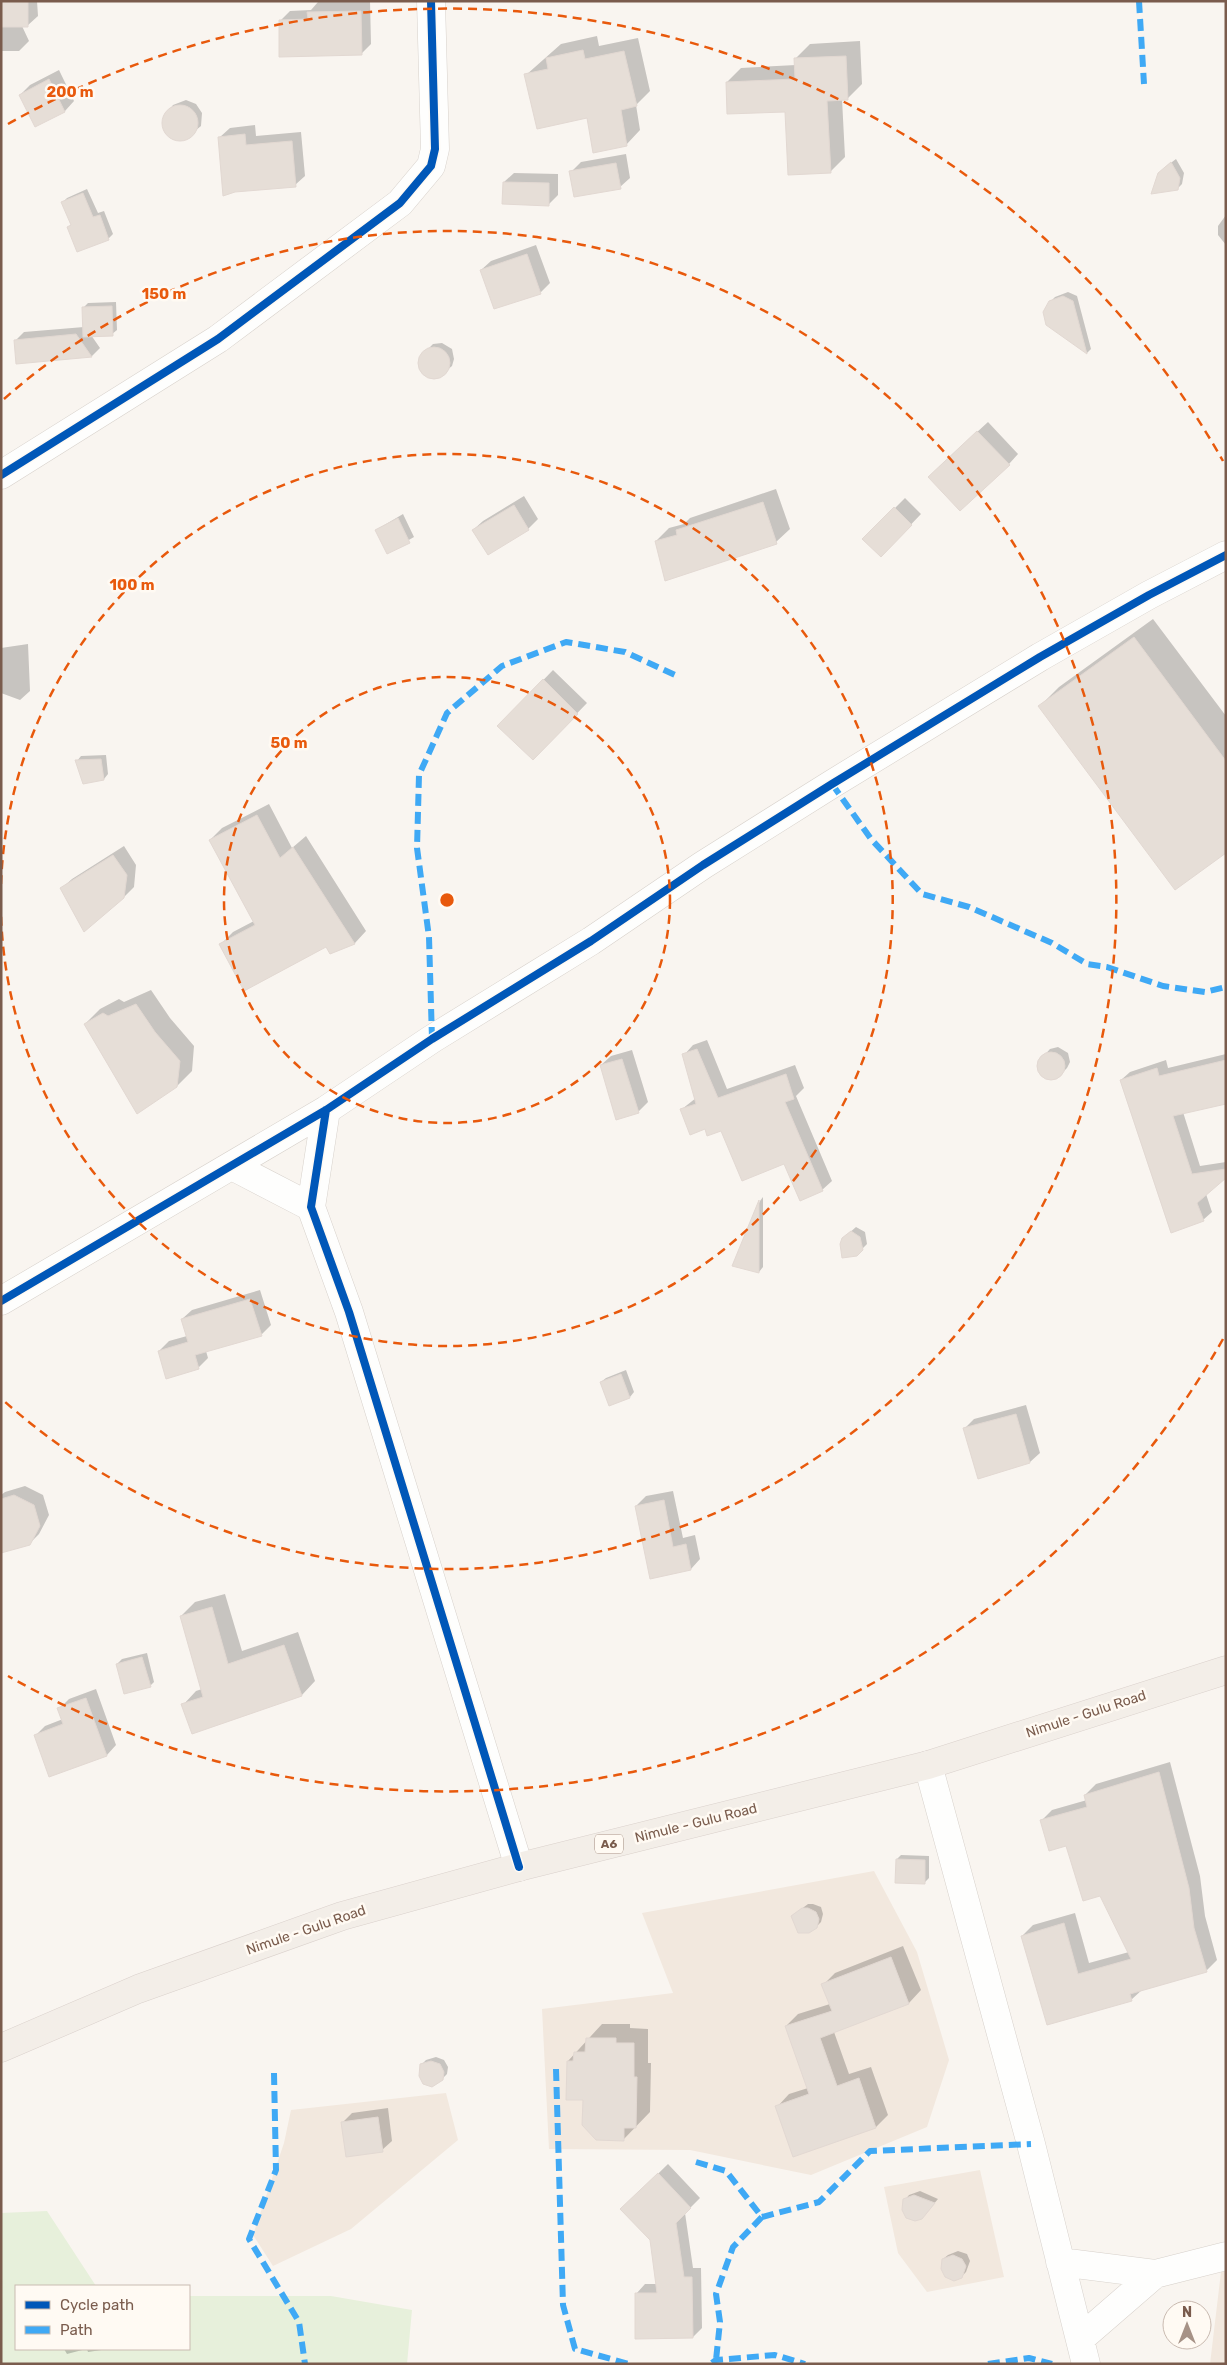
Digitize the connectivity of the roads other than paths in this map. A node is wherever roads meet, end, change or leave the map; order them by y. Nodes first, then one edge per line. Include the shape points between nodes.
1 (431, 1) edge
2 (1, 475) edge
3 (1226, 555) edge
4 (326, 1110) junction
5 (232, 1166) junction
6 (311, 1207) junction
7 (1, 1301) edge
8 (1226, 1670) edge
9 (928, 1765) junction
10 (519, 1867) junction
11 (1, 2048) edge
12 (1226, 2256) edge
13 (1060, 2262) junction
14 (1155, 2274) junction
15 (1083, 2352) edge

1 - 2 street via 435,149 431,166 400,203 218,340
3 - 4 street via 1048,653 832,784
4 - 5 street
4 - 6 street
5 - 6 street
5 - 7 street
6 - 10 street via 349,1312
8 - 9 main road, Nimule - Gulu Road / A6
9 - 10 main road, Nimule - Gulu Road / A6
9 - 13 street via 1029,2134
10 - 11 main road, Nimule - Gulu Road / A6 via 342,1916 138,1989
12 - 14 street
13 - 14 street
13 - 15 street
14 - 15 street

